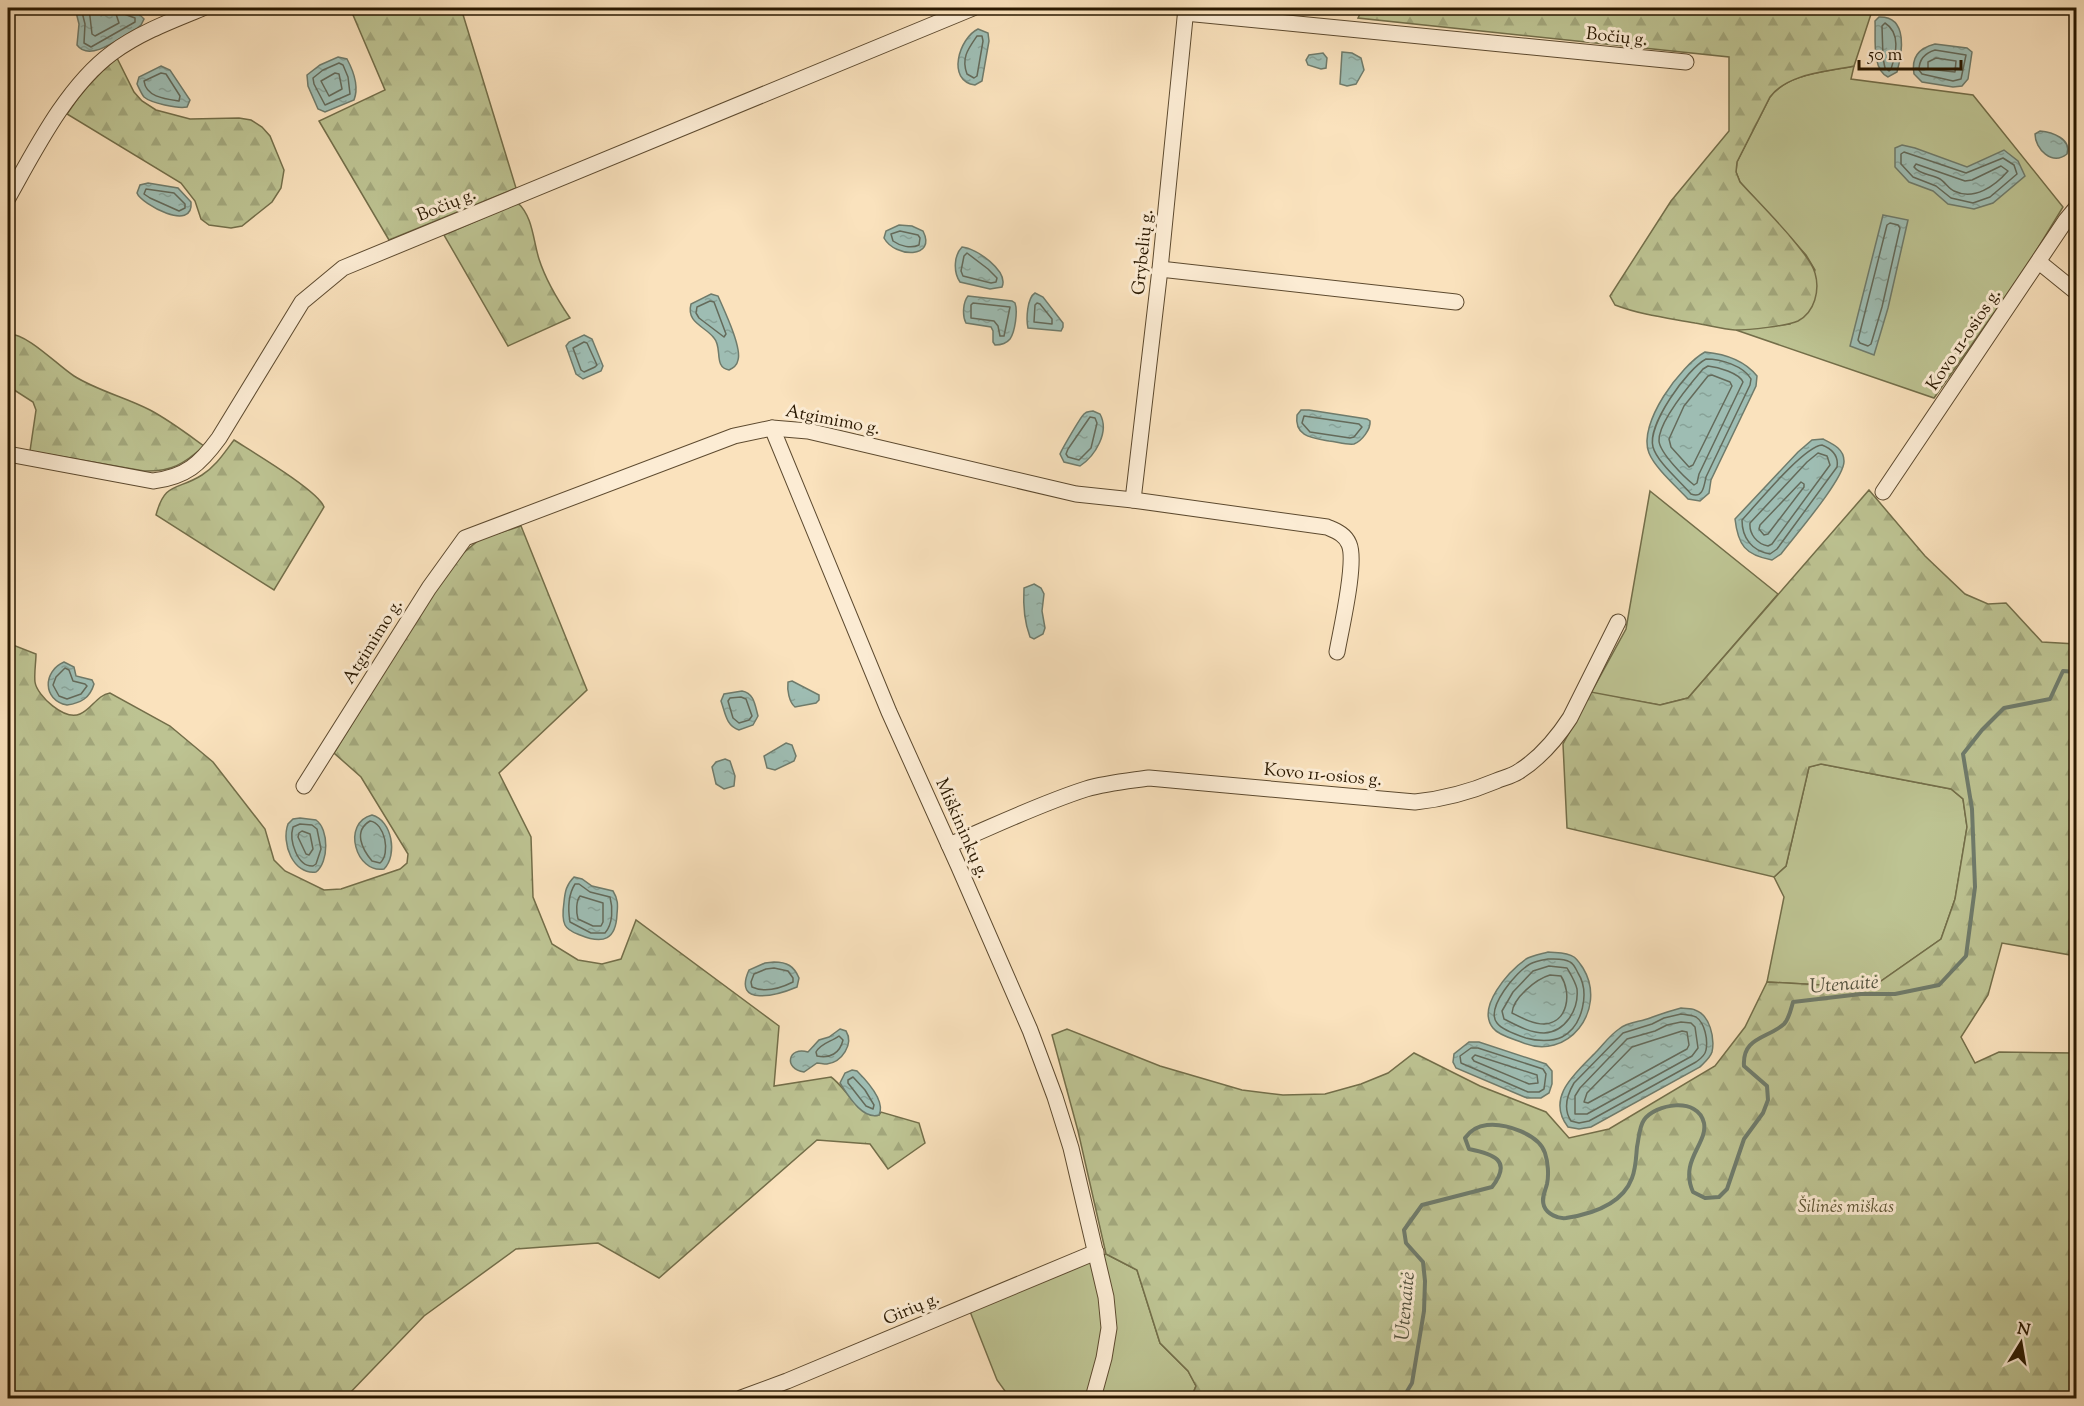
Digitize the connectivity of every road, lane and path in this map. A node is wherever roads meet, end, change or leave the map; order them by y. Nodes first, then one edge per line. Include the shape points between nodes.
1 (202, 8) edge
2 (973, 8) edge
3 (1185, 10) edge
4 (1686, 63) dead end
5 (8, 198) edge
6 (2076, 208) edge
7 (2039, 262) junction
8 (1160, 269) junction
9 (2076, 291) edge
10 (1456, 302) dead end
11 (772, 428) junction
12 (8, 454) edge
13 (1883, 492) dead end
14 (1133, 500) junction
15 (1618, 622) dead end
16 (1337, 652) dead end
17 (304, 786) dead end
18 (950, 845) junction
19 (1096, 1252) junction
20 (741, 1398) edge
21 (1093, 1398) edge

1 - 5 street via 132,40 94,68 77,86
2 - 12 street, Bočių g. via 343,268 302,302 219,438 183,474 153,481
3 - 4 street, Bočių g.
3 - 8 street, Grybelių g.
6 - 7 street, Kovo 11-osios g.
7 - 9 street
7 - 13 street, Kovo 11-osios g.
8 - 10 street
8 - 14 street, Grybelių g.
11 - 14 street, Atgimimo g. via 808,431 1076,494
11 - 17 street, Atgimimo g. via 734,436 465,538
11 - 18 street, Miškininkų g. via 888,712
14 - 16 street, Atgimimo g. via 1340,532 1349,543 1352,560
15 - 18 street, Kovo 11-osios g. via 1560,732 1518,772 1484,786 1446,798 1415,802 1149,778 1087,789
18 - 19 street, Miškininkų g. via 1055,1097
19 - 20 street, Girių g.
19 - 21 street, Miškininkų g. via 1109,1328

